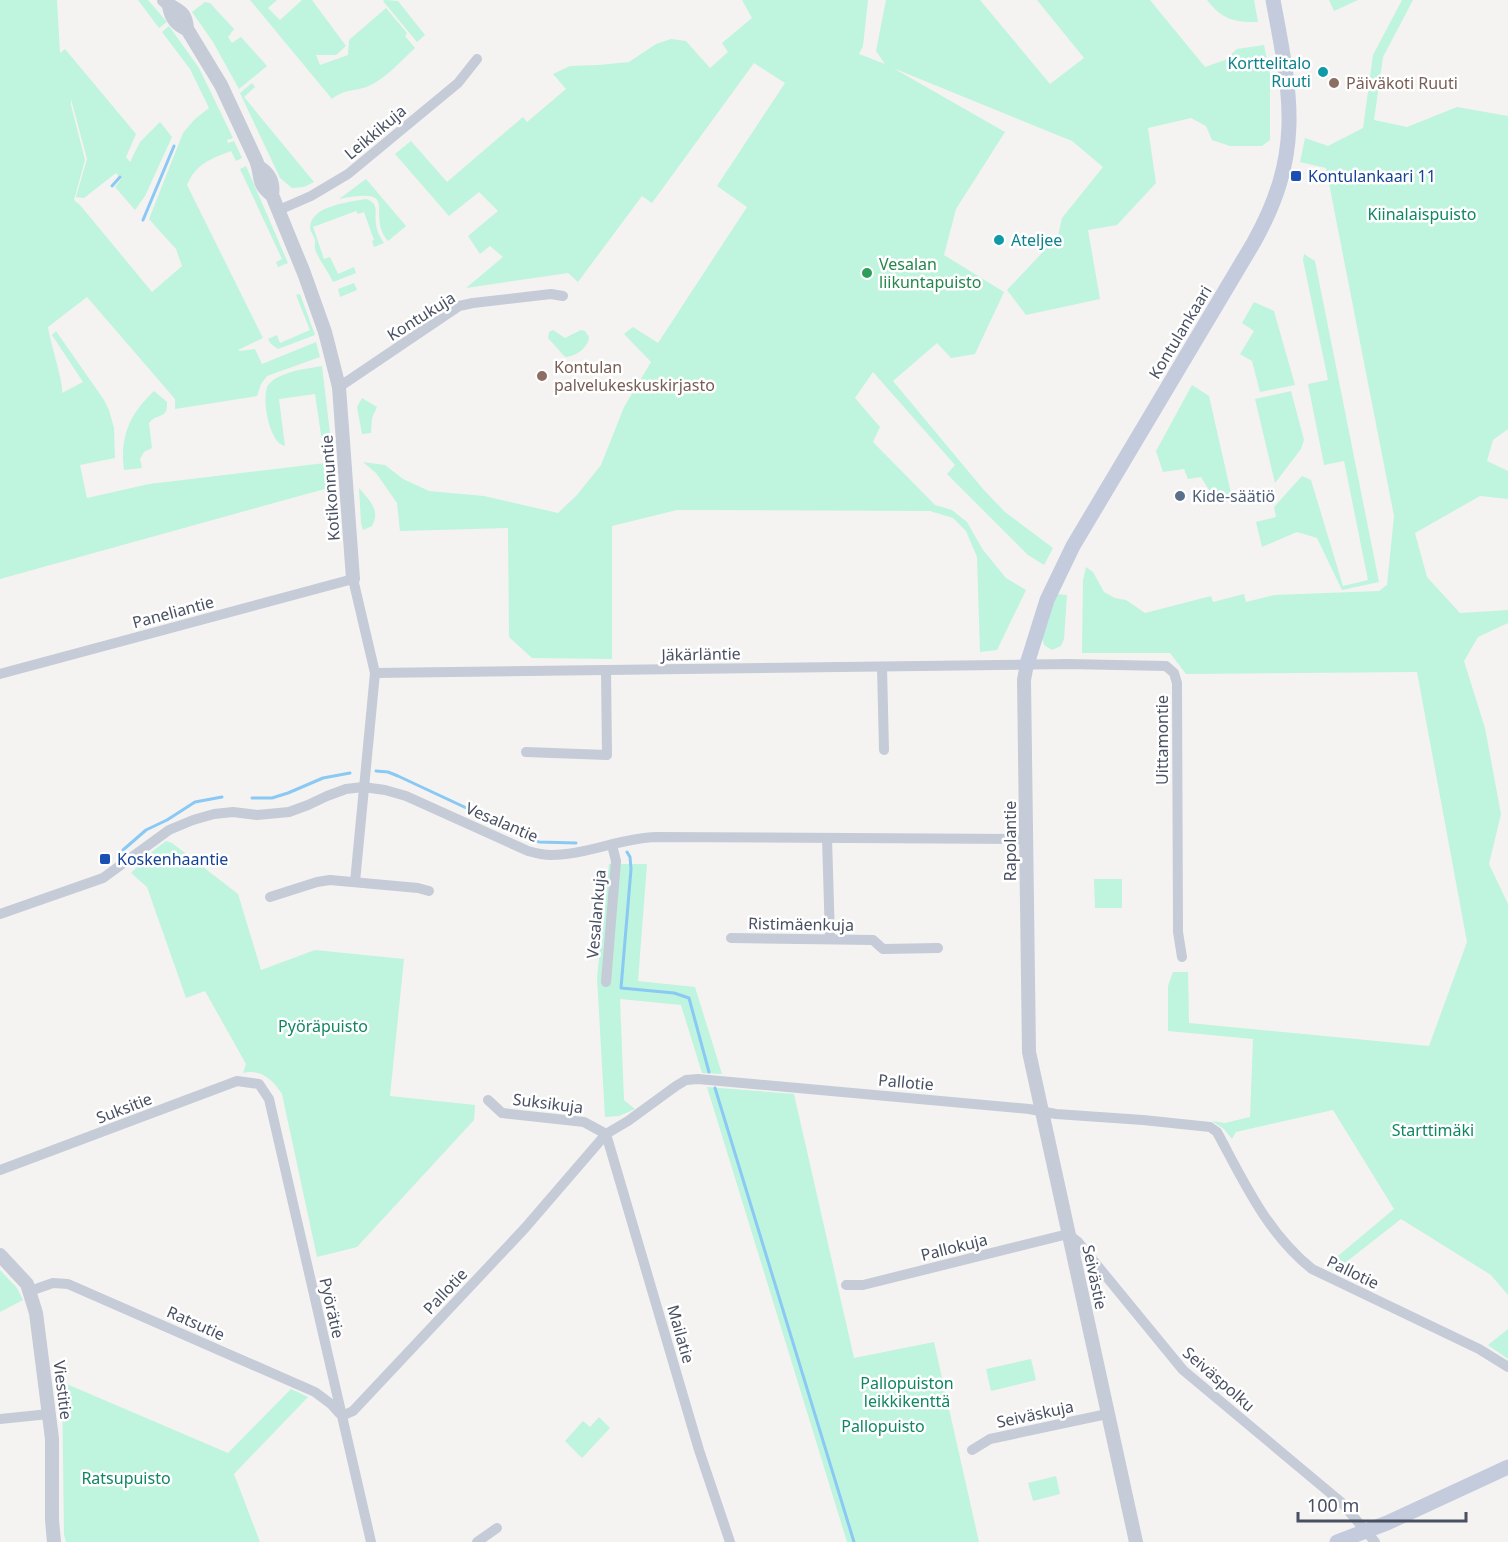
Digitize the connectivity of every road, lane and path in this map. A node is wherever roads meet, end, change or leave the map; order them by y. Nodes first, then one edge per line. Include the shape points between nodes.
1 (1273, 0) edge
2 (167, 3) edge
3 (477, 59) dead end
4 (279, 210) junction
5 (563, 296) dead end
6 (339, 387) junction
7 (353, 579) junction
8 (1027, 664) junction
9 (882, 667) junction
10 (606, 670) junction
11 (375, 673) junction
12 (0, 675) edge
13 (884, 750) dead end
14 (526, 752) dead end
15 (363, 787) junction
16 (827, 838) junction
17 (1026, 839) junction
18 (613, 849) dead end
19 (355, 882) junction
20 (429, 891) dead end
21 (270, 897) dead end
22 (0, 914) edge
23 (731, 938) dead end
24 (830, 938) junction
25 (938, 948) dead end
26 (1182, 957) dead end
27 (606, 982) dead end
28 (1028, 1018) joint
29 (259, 1084) joint
30 (488, 1100) dead end
31 (1042, 1112) junction
32 (606, 1134) junction
33 (0, 1170) edge
34 (1068, 1234) junction
35 (0, 1255) edge
36 (846, 1285) dead end
37 (30, 1291) junction
38 (1508, 1367) edge
39 (49, 1414) junction
40 (1107, 1414) junction
41 (342, 1416) junction
42 (0, 1419) edge
43 (972, 1450) dead end
44 (1508, 1467) edge
45 (497, 1528) dead end
46 (1371, 1537) edge
47 (54, 1542) edge
48 (371, 1542) edge
49 (477, 1542) edge
50 (730, 1542) edge
51 (1136, 1542) edge
52 (1337, 1542) edge

1 - 8 main road, Kontulankaari via 1291,121 1284,172 1275,198 1254,242 1073,546 1047,600
2 - 4 street, Kotikonnuntie via 170,15 179,26 187,28 221,85 259,167 258,177
3 - 4 street, Leikkikuja via 458,83 348,174
4 - 6 street, Kotikonnuntie via 326,332
5 - 6 street, Kontukuja via 552,294 459,306
6 - 7 street, Kotikonnuntie
7 - 11 street, Kotikonnuntie
7 - 12 street, Paneliantie
8 - 9 street, Jäkärläntie
8 - 17 street, Rapolantie
8 - 26 street, Uittamontie via 1162,665 1174,673 1178,932
9 - 10 street, Jäkärläntie
9 - 13 street
10 - 11 street, Jäkärläntie
10 - 14 street via 607,754
11 - 15 street, Kotikonnuntie
15 - 16 street, Vesalantie via 406,796 528,851 548,856 574,854 634,838
15 - 19 street, Kotikonnuntie
15 - 22 street, Vesalantie via 346,789 289,812 233,812 193,820 170,830 104,878
16 - 17 street, Vesalantie
16 - 24 street
17 - 28 street, Rapolantie
18 - 27 street, Vesalankuja via 616,861
19 - 20 street
19 - 21 street via 324,881
23 - 24 street, Ristimäenkuja
24 - 25 street, Ristimäenkuja via 873,939 883,949
28 - 31 street, Seivästie via 1032,1071
29 - 33 street, Suksitie via 237,1081
29 - 41 street, Pyörätie via 269,1099
30 - 32 street, Suksikuja via 502,1113 584,1122
31 - 32 street, Pallotie via 698,1079 686,1080
31 - 34 street, Seivästie
31 - 38 street, Pallotie via 1210,1127 1217,1132 1271,1227 1312,1269 1479,1349
32 - 41 street, Pallotie via 525,1228 353,1412
32 - 50 street, Mailatie
34 - 36 street, Pallokuja via 863,1285
34 - 40 street, Seivästie
34 - 46 street, Seiväspolku via 1183,1370 1341,1502
35 - 37 street, Viestitie
37 - 39 street, Viestitie
37 - 41 street, Ratsutie via 53,1283 68,1284 315,1392
39 - 42 street
39 - 47 street, Viestitie
40 - 43 street, Seiväskuja via 990,1439
40 - 51 street, Seivästie
41 - 48 street, Pyörätie
44 - 46 main road
45 - 49 street
46 - 52 main road

